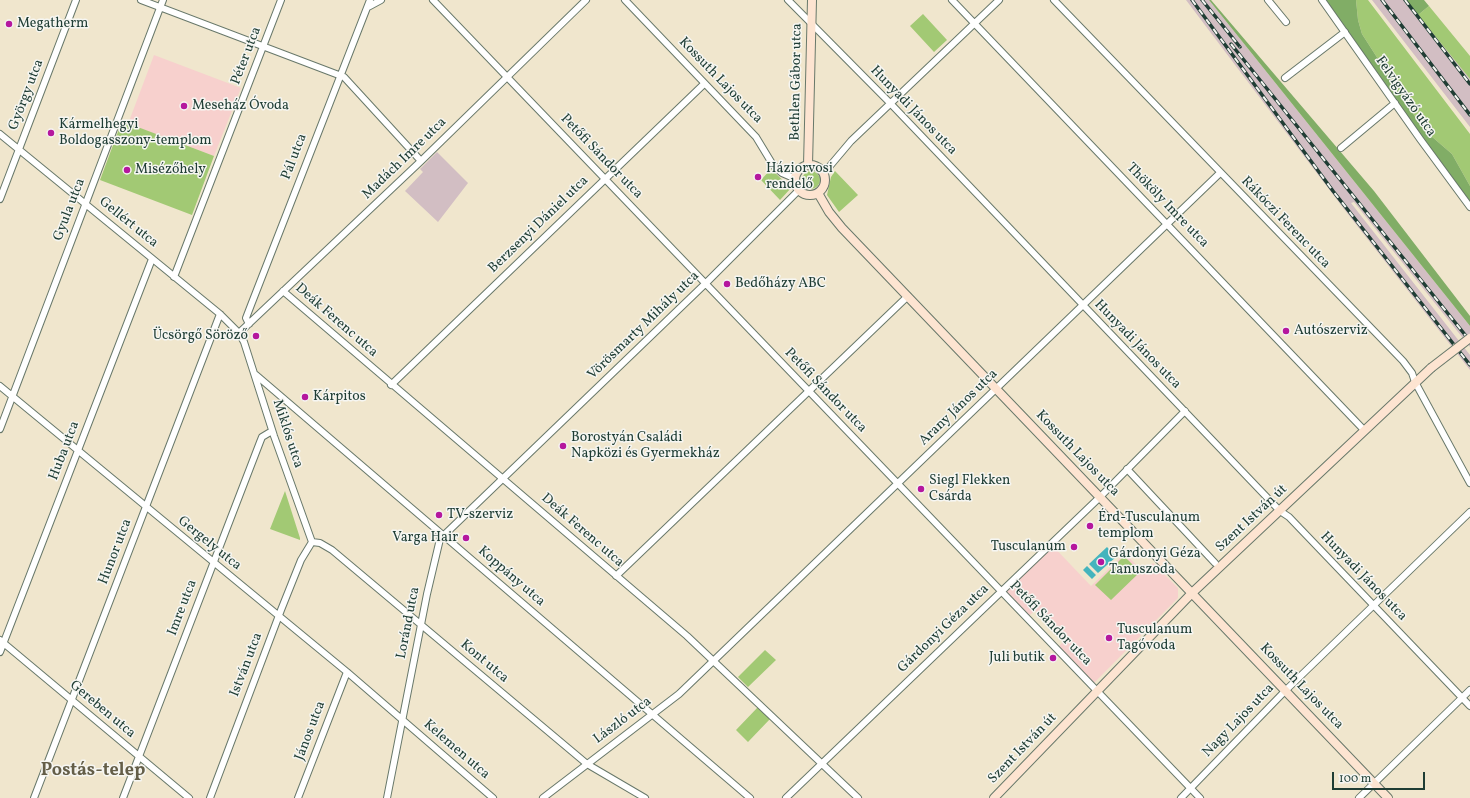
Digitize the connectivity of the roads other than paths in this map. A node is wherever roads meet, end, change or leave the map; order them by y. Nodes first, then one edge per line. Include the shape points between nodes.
1 (76, 0) edge
2 (141, 0) edge
3 (163, 0) edge
4 (281, 0) edge
5 (370, 0) edge
6 (382, 0) edge
7 (433, 0) edge
8 (586, 0) edge
9 (625, 0) edge
10 (788, 0) edge
11 (812, 0) edge
12 (952, 0) edge
13 (999, 0) edge
14 (1054, 0) edge
15 (1268, 0) edge
16 (1322, 0) edge
17 (160, 7) junction
18 (368, 7) junction
19 (1286, 22) dead end
20 (811, 24) junction
21 (974, 24) junction
22 (1345, 32) junction
23 (263, 46) junction
24 (340, 75) junction
25 (507, 78) junction
26 (1285, 78) dead end
27 (704, 84) junction
28 (1395, 103) junction
29 (890, 104) junction
30 (0, 134) edge
31 (1341, 148) dead end
32 (19, 149) junction
33 (421, 161) junction
34 (808, 165) junction
35 (824, 173) junction
36 (1220, 173) junction
37 (605, 178) junction
38 (796, 179) junction
39 (799, 190) junction
40 (818, 193) junction
41 (0, 198) edge
42 (86, 204) junction
43 (1470, 207) edge
44 (1166, 223) junction
45 (152, 259) junction
46 (174, 277) junction
47 (706, 283) junction
48 (283, 291) junction
49 (908, 296) junction
50 (1083, 306) junction
51 (220, 314) junction
52 (249, 324) junction
53 (239, 333) junction
54 (1470, 338) edge
55 (256, 375) junction
56 (1415, 382) junction
57 (392, 385) junction
58 (0, 386) edge
59 (996, 388) junction
60 (809, 392) junction
61 (12, 396) junction
62 (1185, 410) junction
63 (0, 429) edge
64 (1364, 430) junction
65 (272, 431) junction
66 (78, 450) junction
67 (1127, 469) junction
68 (503, 478) junction
69 (898, 483) junction
70 (1470, 483) edge
71 (1100, 497) junction
72 (146, 508) junction
73 (1280, 510) junction
74 (1470, 512) edge
75 (443, 535) junction
76 (312, 542) junction
77 (1215, 562) dead end
78 (214, 563) junction
79 (616, 576) junction
80 (1002, 590) junction
81 (1192, 593) junction
82 (1373, 606) junction
83 (278, 616) junction
84 (422, 625) junction
85 (2, 641) edge
86 (0, 652) edge
87 (714, 660) junction
88 (347, 672) junction
89 (1286, 690) junction
90 (1470, 690) edge
91 (1097, 691) junction
92 (1462, 697) junction
93 (72, 700) junction
94 (1470, 706) edge
95 (652, 714) junction
96 (402, 720) junction
97 (139, 756) junction
98 (823, 763) junction
99 (587, 764) junction
100 (1374, 783) junction
101 (1191, 788) junction
102 (34, 798) edge
103 (123, 798) edge
104 (189, 798) edge
105 (210, 798) edge
106 (298, 798) edge
107 (387, 798) edge
108 (493, 798) edge
109 (543, 798) edge
110 (645, 798) edge
111 (750, 798) edge
112 (786, 798) edge
113 (858, 798) edge
114 (994, 798) edge
115 (1182, 798) edge
116 (1200, 798) edge
117 (1359, 798) edge
118 (1388, 798) edge

1 - 32 street, György utca
2 - 17 street
3 - 17 street, Gyula utca
4 - 23 street, Péter utca
5 - 18 street, Pál utca
6 - 18 street
7 - 25 street, Petőfi Sándor utca
8 - 25 street, Madách Imre utca
9 - 27 street, Kossuth Lajos utca
10 - 20 street, Hunyadi János utca
11 - 20 street, Bethlen Gábor utca
12 - 21 street, Thököly Imre utca
13 - 21 street
14 - 36 street, Rákóczi Ferenc utca
15 - 19 street
16 - 22 street, Felvigyázó utca
17 - 23 street
17 - 42 street, Gyula utca
18 - 24 street, Pál utca
20 - 29 street, Hunyadi János utca
20 - 34 street, Bethlen Gábor utca
21 - 29 street
21 - 44 street, Thököly Imre utca
22 - 26 street
22 - 28 street, Felvigyázó utca
23 - 24 street
23 - 46 street, Péter utca
24 - 33 street via 347,79
24 - 52 street, Pál utca via 246,318
25 - 33 street, Madách Imre utca
25 - 37 street, Petőfi Sándor utca
27 - 37 street, Berzsenyi Dániel utca
27 - 38 street, Kossuth Lajos utca via 756,137 773,165 782,173
28 - 31 street
28 - 43 street, Felvigyázó utca
29 - 35 street via 851,141
29 - 50 street, Hunyadi János utca
30 - 32 street, Gellért utca
32 - 41 street, György utca
32 - 42 street, Gellért utca
33 - 48 street, Madách Imre utca
34 - 35 street via 817,167
34 - 38 street via 799,170
35 - 40 street via 824,186
36 - 44 street, Arany János utca
36 - 56 street, Rákóczi Ferenc utca via 1403,362 1412,373
37 - 47 street, Petőfi Sándor utca
37 - 57 street, Berzsenyi Dániel utca
38 - 39 street
39 - 40 street via 808,195
39 - 47 street, Vörösmarty Mihály utca
40 - 49 street, Kossuth Lajos utca via 842,228
42 - 45 street, Gellért utca
42 - 61 street, Gyula utca
44 - 50 street, Arany János utca
44 - 64 street, Thököly Imre utca
45 - 46 street, Gellért utca
45 - 66 street, Huba utca
46 - 51 street, Gellért utca
47 - 60 street, Petőfi Sándor utca
47 - 68 street, Vörösmarty Mihály utca
48 - 52 street, Madách Imre utca
48 - 57 street, Deák Ferenc utca
49 - 59 street, Kossuth Lajos utca
49 - 60 street
50 - 59 street, Arany János utca
50 - 62 street, Hunyadi János utca
51 - 53 street, Gellért utca
51 - 72 street, Hunor utca
52 - 53 street, Madách Imre utca
53 - 55 street, Miklós utca
54 - 56 street, Szent István út, bridge
55 - 65 street, Miklós utca
55 - 75 street, Koppány utca
56 - 64 street, Szent István út
56 - 70 street, Rákóczi Ferenc utca
57 - 68 street, Deák Ferenc utca
58 - 61 street, Gergely utca
59 - 69 street, Arany János utca
59 - 71 street, Kossuth Lajos utca
60 - 69 street, Petőfi Sándor utca
60 - 79 street
61 - 63 street, Gyula utca
61 - 66 street, Gergely utca
62 - 67 street, Gárdonyi Géza utca
62 - 73 street, Hunyadi János utca
64 - 73 street, Szent István út
65 - 76 street, Miklós utca
65 - 78 street, Imre utca via 262,437
66 - 72 street, Gergely utca
66 - 85 street, Huba utca
67 - 71 street, Gárdonyi Géza utca
67 - 77 street
68 - 75 street, Loránd utca
68 - 79 street, Deák Ferenc utca
69 - 80 street, Petőfi Sándor utca
69 - 87 street, Arany János utca
71 - 80 street, Gárdonyi Géza utca
71 - 81 street, Kossuth Lajos utca
72 - 78 street, Gergely utca
72 - 93 street, Hunor utca
73 - 81 street, Szent István út
73 - 82 street, Hunyadi János utca
74 - 82 street, Nagy Lajos utca
75 - 84 street, Loránd utca via 437,549
75 - 95 street, Koppány utca
76 - 83 street, István utca via 301,560
76 - 84 street, Kont utca via 320,543 332,550
78 - 83 street, Gergely utca
78 - 97 street, Imre utca
79 - 87 street, Deák Ferenc utca
80 - 91 street, Petőfi Sándor utca
80 - 98 street, Gárdonyi Géza utca
81 - 89 street, Kossuth Lajos utca
81 - 91 street, Szent István út
82 - 89 street, Nagy Lajos utca
82 - 92 street, Hunyadi János utca
83 - 88 street, Gergely utca
83 - 105 street, István utca
84 - 96 street, Loránd utca
84 - 99 street, Kont utca
85 - 86 street, Huba utca
85 - 93 street, Gereben utca
87 - 95 street, László utca
87 - 98 street, Deák Ferenc utca
88 - 96 street, Gergely utca
88 - 106 street, János utca
89 - 100 street, Kossuth Lajos utca
89 - 101 street, Nagy Lajos utca
90 - 92 street
91 - 101 street, Petőfi Sándor utca
91 - 114 street, Szent István út
92 - 94 street, Hunyadi János utca
92 - 100 street
93 - 97 street, Gereben utca
93 - 102 street, Hunor utca
95 - 99 street, László utca
95 - 111 street, Koppány utca
96 - 107 street, Loránd utca
96 - 108 street, Kelemen utca
97 - 103 street, Imre utca
97 - 104 street, Gereben utca
98 - 112 street, Gárdonyi Géza utca
98 - 113 street, Deák Ferenc utca
99 - 109 street, László utca
99 - 110 street, Kont utca
100 - 117 street
100 - 118 street, Kossuth Lajos utca
101 - 115 street, Nagy Lajos utca
101 - 116 street, Petőfi Sándor utca

